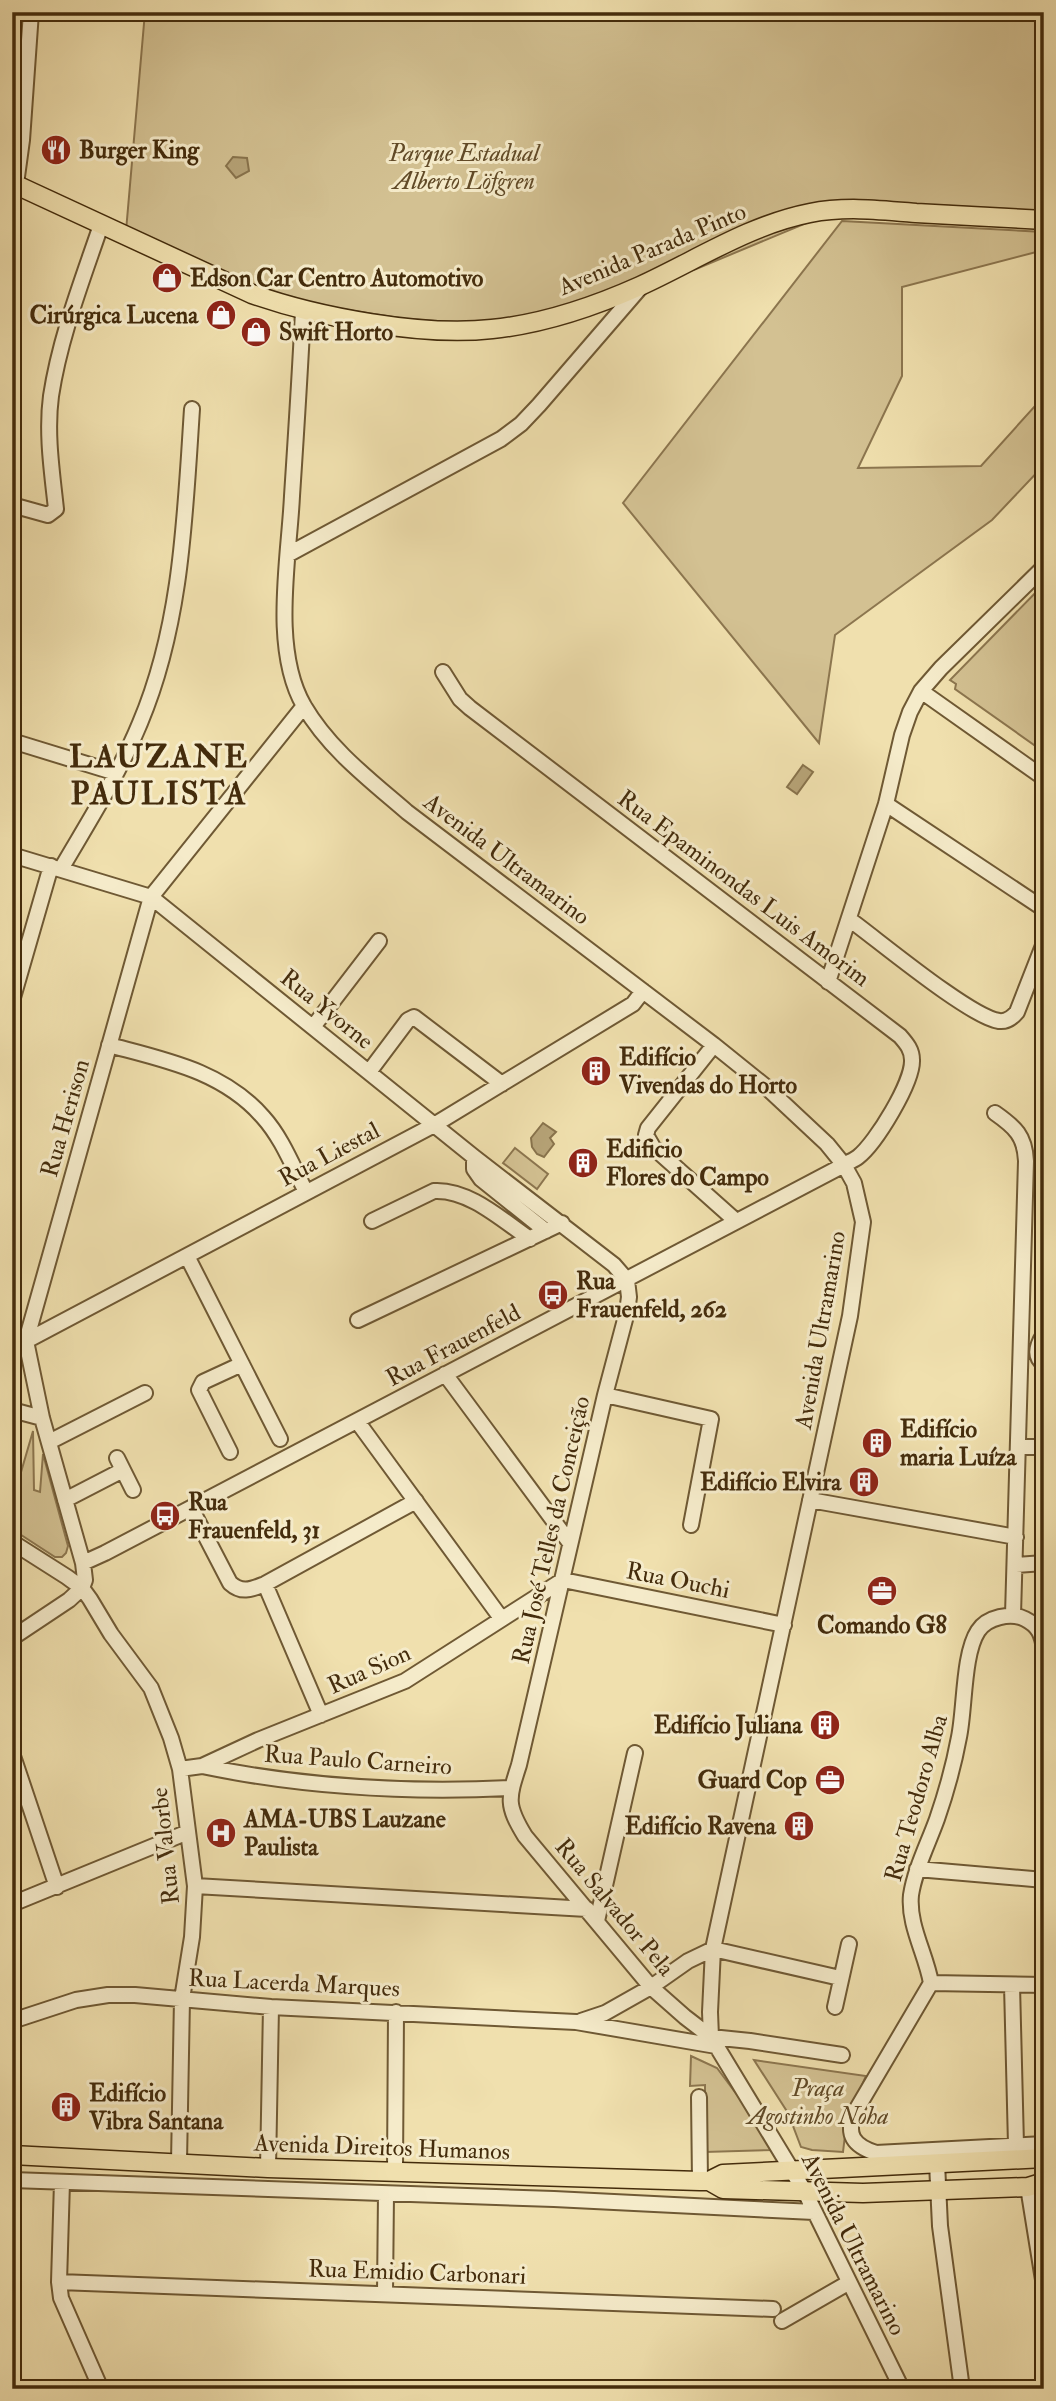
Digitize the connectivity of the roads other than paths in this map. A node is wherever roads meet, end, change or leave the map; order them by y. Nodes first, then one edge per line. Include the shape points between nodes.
1 (31, 12) edge
2 (14, 184) edge
3 (1044, 220) edge
4 (101, 225) junction
5 (642, 285) junction
6 (303, 311) junction
7 (192, 409) dead end
8 (12, 505) edge
9 (289, 554) junction
10 (1044, 567) edge
11 (443, 672) dead end
12 (921, 691) junction
13 (304, 706) junction
14 (12, 741) edge
15 (116, 773) junction
16 (1044, 778) edge
17 (886, 804) junction
18 (12, 855) edge
19 (56, 867) junction
20 (151, 897) junction
21 (1044, 909) edge
22 (849, 919) junction
23 (379, 941) dead end
24 (1044, 943) edge
25 (828, 982) junction
26 (643, 991) junction
27 (12, 1001) edge
28 (313, 1027) junction
29 (109, 1045) junction
30 (714, 1045) junction
31 (369, 1072) junction
32 (502, 1084) junction
33 (995, 1113) dead end
34 (434, 1125) junction
35 (474, 1157) junction
36 (844, 1165) junction
37 (306, 1192) junction
38 (736, 1221) junction
39 (372, 1222) dead end
40 (562, 1223) junction
41 (545, 1231) junction
42 (530, 1239) junction
43 (187, 1256) junction
44 (627, 1280) junction
45 (359, 1320) dead end
46 (1044, 1334) edge
47 (26, 1342) junction
48 (242, 1364) junction
49 (1044, 1364) edge
50 (445, 1374) junction
51 (145, 1393) dead end
52 (606, 1395) junction
53 (12, 1410) edge
54 (42, 1418) junction
55 (356, 1421) junction
56 (281, 1439) dead end
57 (49, 1442) junction
58 (1018, 1447) junction
59 (1044, 1447) edge
60 (230, 1452) dead end
61 (133, 1490) dead end
62 (65, 1500) junction
63 (810, 1500) junction
64 (416, 1501) junction
65 (191, 1508) junction
66 (691, 1525) dead end
67 (1016, 1537) junction
68 (12, 1542) edge
69 (570, 1543) junction
70 (83, 1563) junction
71 (1044, 1563) edge
72 (1016, 1565) junction
73 (563, 1580) junction
74 (265, 1584) junction
75 (82, 1588) junction
76 (1013, 1615) junction
77 (501, 1618) junction
78 (784, 1625) junction
79 (12, 1638) edge
80 (1044, 1649) edge
81 (321, 1715) junction
82 (12, 1753) edge
83 (635, 1753) dead end
84 (202, 1766) junction
85 (180, 1769) junction
86 (511, 1788) junction
87 (188, 1832) junction
88 (917, 1869) junction
89 (1044, 1880) edge
90 (195, 1886) junction
91 (57, 1887) junction
92 (12, 1904) edge
93 (587, 1909) junction
94 (597, 1922) junction
95 (849, 1944) dead end
96 (713, 1949) junction
97 (840, 1978) junction
98 (931, 1983) junction
99 (1012, 1985) junction
100 (1044, 1985) edge
101 (651, 1987) junction
102 (182, 2000) junction
103 (271, 2007) junction
104 (835, 2007) dead end
105 (396, 2012) junction
106 (12, 2021) edge
107 (576, 2022) junction
108 (714, 2042) junction
109 (842, 2055) dead end
110 (699, 2097) dead end
111 (1044, 2144) edge
112 (1016, 2145) junction
113 (12, 2155) edge
114 (1044, 2158) edge
115 (179, 2162) junction
116 (937, 2163) junction
117 (268, 2168) junction
118 (793, 2170) junction
119 (394, 2172) junction
120 (12, 2180) edge
121 (705, 2181) junction
122 (62, 2182) junction
123 (1037, 2186) edge
124 (805, 2192) junction
125 (938, 2192) junction
126 (386, 2194) junction
127 (814, 2212) junction
128 (59, 2282) junction
129 (848, 2283) junction
130 (1044, 2286) edge
131 (384, 2293) junction
132 (101, 2389) edge
133 (902, 2389) edge
134 (962, 2389) edge

1 - 2 street via 22,140
2 - 4 main road, Avenida Parada Pinto
3 - 5 main road, Avenida Parada Pinto via 871,209 810,213 757,230
4 - 6 main road, Avenida Parada Pinto via 252,294
4 - 8 street via 70,314 51,397 56,509 48,515
5 - 6 main road, Avenida Parada Pinto via 581,309 492,329 433,329
5 - 9 street via 521,424
6 - 9 street, Avenida Ultramarino
7 - 15 street via 177,587 156,677
9 - 13 street, Avenida Ultramarino via 287,650 293,682
10 - 12 street
11 - 25 street, Rua Epaminondas Luis Amorim via 470,708
12 - 16 street
12 - 17 street via 902,735
13 - 20 street, Rua Herison
13 - 26 street, Avenida Ultramarino via 353,766
14 - 15 street
15 - 19 street
17 - 21 street
17 - 22 street
18 - 19 street
19 - 20 street
19 - 27 street
20 - 28 street, Rua Yvorne
20 - 29 street, Rua Herison
22 - 24 street via 968,1007 1000,1022 1017,1012
22 - 25 street
23 - 28 street
25 - 36 street, Rua Epaminondas Luis Amorim via 900,1036 912,1055 911,1073 883,1126 859,1156
26 - 30 street, Avenida Ultramarino
26 - 32 street, Rua Liestal via 633,1004
28 - 31 street, Rua Yvorne
29 - 37 street via 183,1064 221,1082 263,1116
29 - 47 street, Rua Herison
30 - 36 street, Avenida Ultramarino via 790,1108
30 - 38 street via 648,1128 647,1139
31 - 32 street via 414,1017
31 - 34 street, Rua Yvorne
32 - 34 street, Rua Liestal
33 - 58 street via 1016,1128 1026,1148
34 - 35 street, Rua Yvorne
34 - 37 street, Rua Liestal
35 - 40 street, Rua Yvorne
35 - 41 street, Rua Yvorne via 474,1169 481,1179
36 - 38 street, Rua Frauenfeld
36 - 63 street, Avenida Ultramarino via 861,1210 860,1256
37 - 43 street, Rua Liestal
38 - 44 street, Rua Frauenfeld
39 - 42 street via 434,1191 454,1192
40 - 41 street
40 - 44 street, Rua Yvorne
41 - 42 street
42 - 45 street
43 - 47 street, Rua Liestal
43 - 48 street
44 - 50 street, Rua Frauenfeld
44 - 52 street, Rua José Telles da Conceição via 627,1312
46 - 49 street via 1037,1354
47 - 54 street, Rua Herison
48 - 56 street
48 - 60 street via 203,1382 199,1390
50 - 55 street, Rua Frauenfeld
50 - 69 street
51 - 57 street
52 - 66 street via 711,1419
52 - 69 street, Rua José Telles da Conceição
53 - 54 street
54 - 57 street, Rua Herison
55 - 64 street
55 - 65 street, Rua Frauenfeld
57 - 62 street, Rua Herison
58 - 59 street
58 - 67 street
61 - 62 street via 120,1464
62 - 70 street, Rua Herison
63 - 67 street
63 - 78 street, Avenida Ultramarino
64 - 74 street
64 - 77 street
65 - 70 street, Rua Frauenfeld
65 - 74 street via 235,1587 248,1591
67 - 72 street
68 - 75 street, Rua Valorbe
69 - 73 street, Rua José Telles da Conceição
70 - 75 street, Rua Herison
71 - 72 street
72 - 76 street
73 - 77 street, Rua Sion
73 - 78 street, Rua Ouchi
73 - 86 street, Rua José Telles da Conceição
74 - 81 street
75 - 79 street
75 - 85 street, Rua Valorbe via 151,1688
76 - 80 street via 1039,1629
76 - 88 street, Rua Teodoro Alba via 985,1623 974,1639 959,1741
77 - 81 street, Rua Sion via 405,1681
78 - 96 street, Avenida Ultramarino
81 - 84 street, Rua Sion
82 - 91 street
83 - 94 street
84 - 85 street, Rua Sion
84 - 86 street, Rua Paulo Carneiro via 394,1790
85 - 87 street, Rua Valorbe
86 - 93 street, Rua Salvador Pela via 511,1807 525,1836
87 - 90 street, Rua Valorbe
87 - 91 street
88 - 89 street
88 - 98 street, Rua Teodoro Alba via 911,1904
90 - 93 street
90 - 102 street, Rua Valorbe
91 - 92 street
93 - 94 street, Rua Salvador Pela
94 - 101 street, Rua Salvador Pela
95 - 97 street
96 - 97 street
96 - 101 street, Rua Lacerda Marques
96 - 108 street, Avenida Ultramarino via 710,2012
97 - 104 street
98 - 99 street
98 - 112 street via 855,2112 850,2123 852,2137 876,2153
99 - 100 street
99 - 112 street
101 - 107 street, Rua Lacerda Marques via 605,2013
101 - 108 street, Rua Salvador Pela
102 - 103 street, Rua Lacerda Marques
102 - 106 street, Rua Lacerda Marques via 108,1995 76,2000
102 - 115 street, Rua Valorbe
103 - 105 street, Rua Lacerda Marques
103 - 117 street
105 - 107 street, Rua Lacerda Marques
105 - 119 street
107 - 108 street, Rua Lacerda Marques
108 - 109 street, Rua Lacerda Marques via 750,2041
108 - 118 street, Avenida Ultramarino
110 - 121 street
111 - 112 street
113 - 115 main road, Avenida Direitos Humanos
114 - 116 main road, Avenida Direitos Humanos
115 - 117 main road, Avenida Direitos Humanos
116 - 118 main road, Avenida Direitos Humanos
116 - 125 street
117 - 119 main road, Avenida Direitos Humanos
118 - 121 main road, Avenida Direitos Humanos via 723,2174
118 - 124 street, Avenida Ultramarino
119 - 121 main road, Avenida Direitos Humanos
120 - 122 street
121 - 124 main road, Avenida Direitos Humanos via 723,2189
122 - 126 street
122 - 128 street
123 - 125 main road, Avenida Direitos Humanos
123 - 130 street
124 - 125 main road, Avenida Direitos Humanos
124 - 127 street, Avenida Ultramarino
125 - 134 street
126 - 127 street
126 - 131 street
127 - 129 street, Avenida Ultramarino
128 - 131 street, Rua Emidio Carbonari
128 - 132 street via 65,2311
129 - 131 street, Rua Emidio Carbonari via 778,2315
129 - 133 street, Avenida Ultramarino

